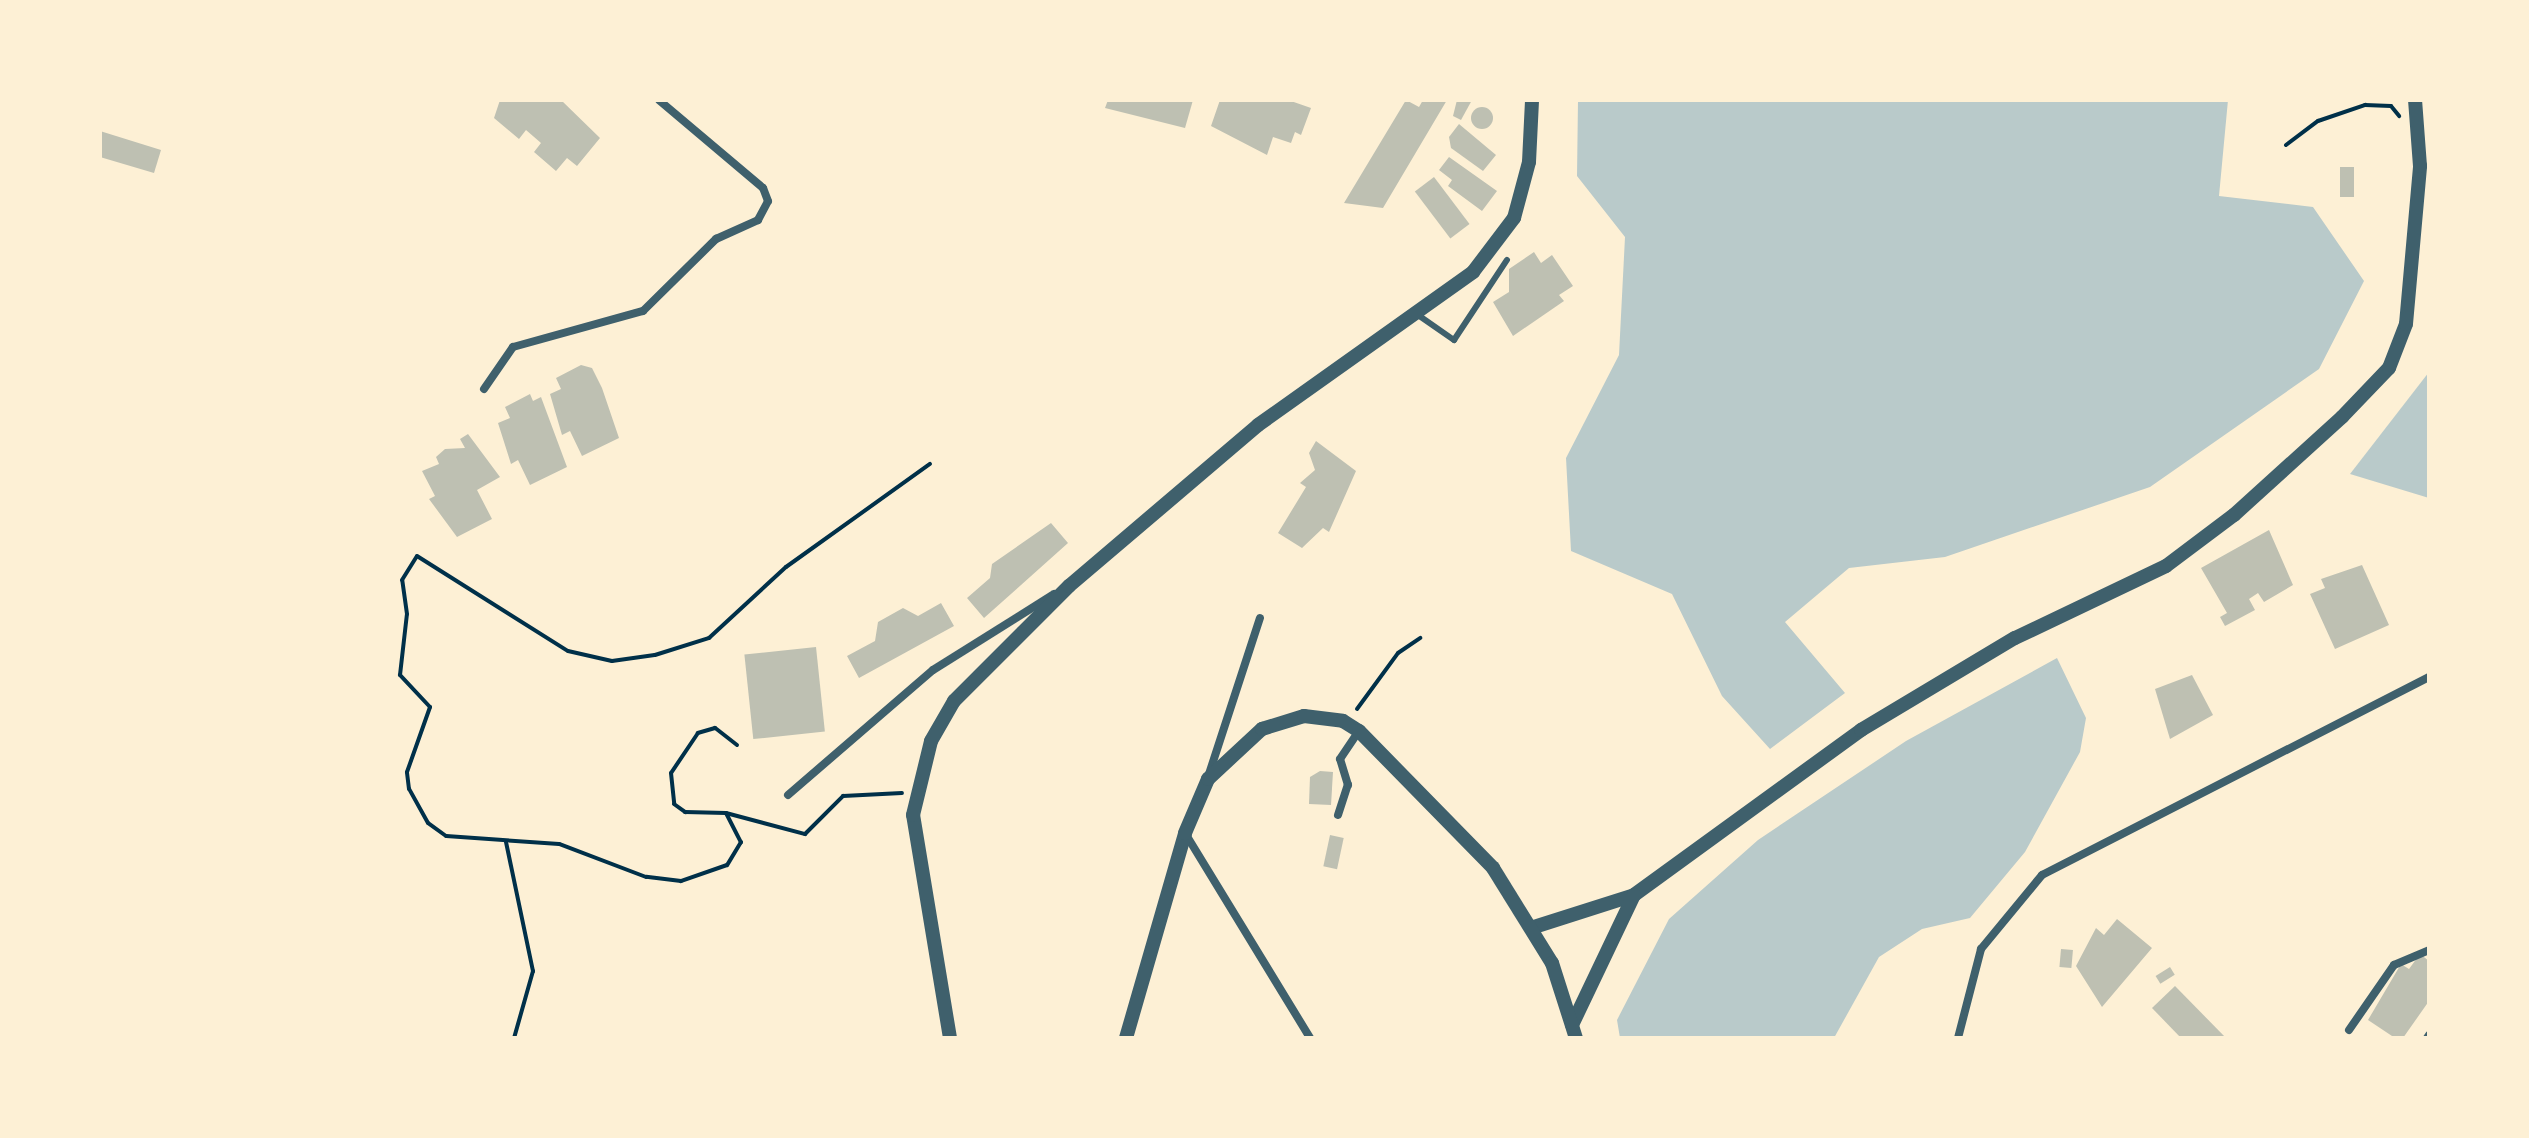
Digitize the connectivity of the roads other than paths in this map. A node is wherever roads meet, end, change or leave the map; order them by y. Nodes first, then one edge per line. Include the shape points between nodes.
1 (659, 100) edge
2 (1532, 100) edge
3 (2415, 100) edge
4 (2425, 161) edge
5 (1507, 260) dead end
6 (1418, 315) junction
7 (484, 389) dead end
8 (1069, 586) junction
9 (1260, 618) dead end
10 (2429, 677) edge
11 (1359, 731) junction
12 (1208, 779) junction
13 (788, 795) dead end
14 (1338, 815) dead end
15 (1185, 833) junction
16 (1634, 895) junction
17 (1534, 927) junction
18 (2429, 950) edge
19 (2349, 1030) dead end
20 (1574, 1032) edge
21 (950, 1038) edge
22 (1126, 1038) edge
23 (1310, 1038) edge
24 (1958, 1038) edge

1 - 7 street via 763,188 768,201 758,220 716,239 643,311 513,347
2 - 6 street via 1529,162 1505,237
3 - 4 street
4 - 16 street via 2400,345 2389,368 2301,455 2166,566 2015,638 1874,722
5 - 6 lane via 1454,340
6 - 8 street via 1258,425
8 - 13 street via 933,670
8 - 21 street via 954,701 914,794
9 - 12 street
10 - 24 street via 2042,875 1981,949
11 - 12 street via 1343,721 1304,716 1262,729
11 - 14 street via 1340,759 1348,785
11 - 17 street via 1493,868
12 - 15 street
15 - 22 street
15 - 23 street
16 - 17 street
16 - 20 street
17 - 20 street
18 - 19 street via 2394,965

